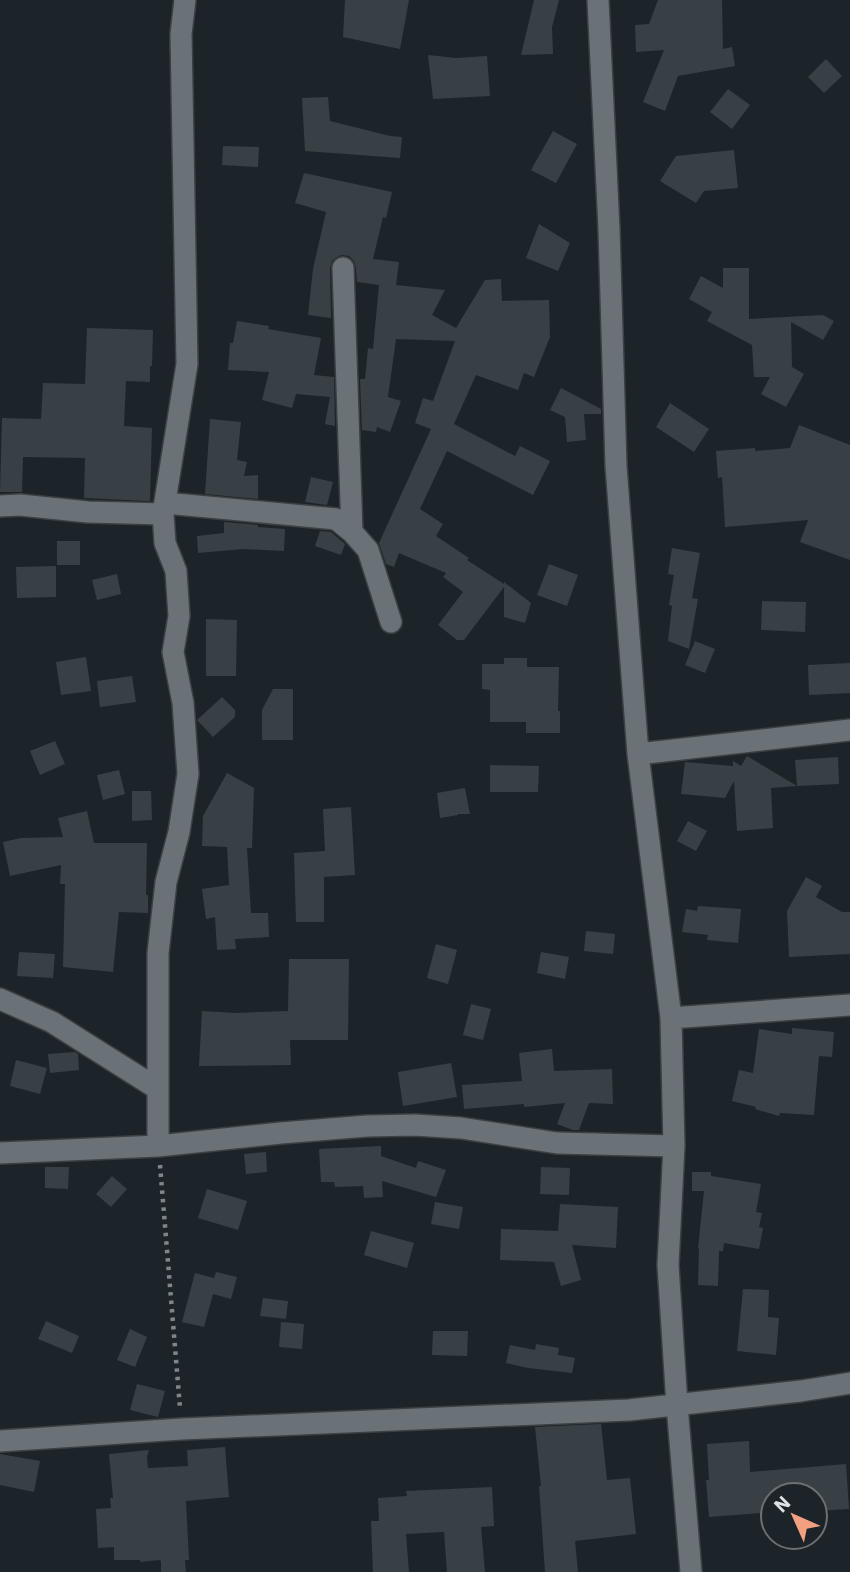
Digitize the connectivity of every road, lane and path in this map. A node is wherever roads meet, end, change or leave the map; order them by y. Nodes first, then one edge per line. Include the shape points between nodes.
1 (185, 0) edge
2 (598, 0) edge
3 (343, 268) dead end
4 (0, 506) edge
5 (164, 509) junction
6 (352, 532) junction
7 (391, 622) dead end
8 (850, 730) edge
9 (638, 754) junction
10 (0, 999) edge
11 (850, 1005) edge
12 (671, 1018) junction
13 (158, 1088) junction
14 (159, 1146) junction
15 (674, 1146) junction
16 (0, 1153) edge
17 (850, 1383) edge
18 (677, 1405) junction
19 (182, 1429) junction
20 (0, 1441) edge
21 (691, 1572) edge

1 - 5 street via 181,34 187,364
2 - 9 street via 616,466
3 - 6 street
4 - 5 street via 88,512
5 - 6 street via 336,519
5 - 13 street via 165,543 176,572 179,616 173,652 183,703 188,774 166,881 158,953
6 - 7 street via 368,550
8 - 9 street
9 - 12 street
10 - 13 street via 52,1022
11 - 12 street
12 - 15 street
13 - 14 street
14 - 15 street via 415,1125 557,1143
14 - 16 street
14 - 19 path
15 - 18 street via 668,1265
17 - 18 street
18 - 19 street
18 - 21 street
19 - 20 street

